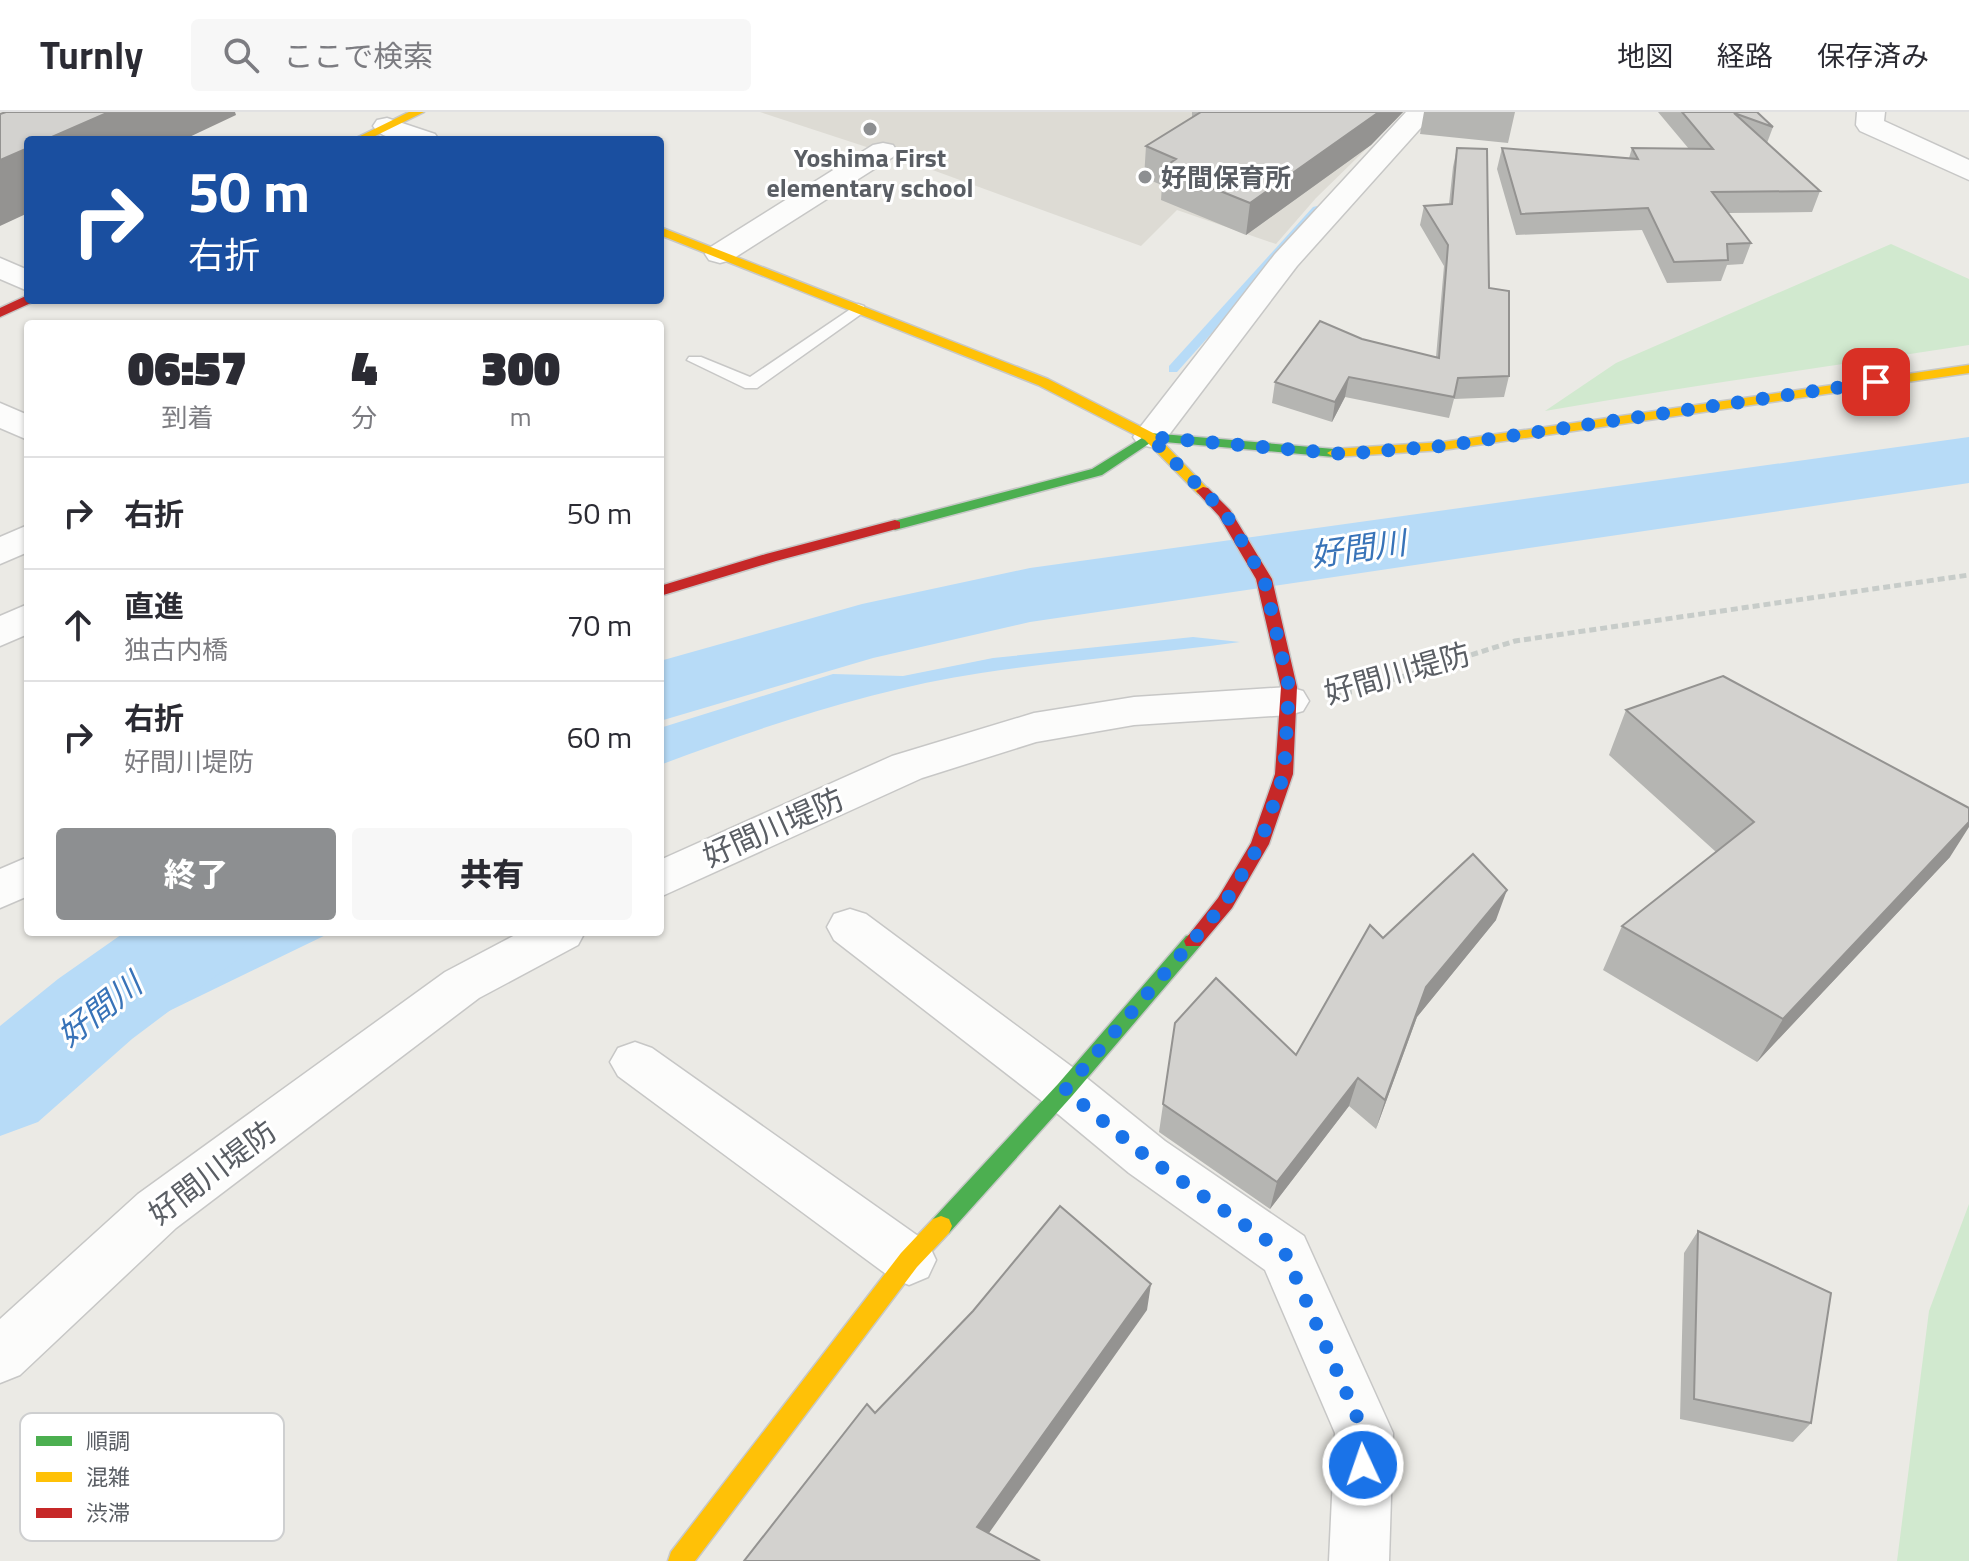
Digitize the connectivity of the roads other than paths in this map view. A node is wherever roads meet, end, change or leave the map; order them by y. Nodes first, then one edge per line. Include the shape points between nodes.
1 (418, 112) edge
2 (1421, 112) edge
3 (1871, 112) edge
4 (387, 126) junction
5 (366, 136) edge
6 (414, 136) edge
7 (883, 151) dead end
8 (1969, 171) edge
9 (664, 233) edge
10 (720, 254) junction
11 (0, 267) edge
12 (24, 280) edge
13 (24, 301) edge
14 (858, 309) junction
15 (0, 313) edge
16 (695, 360) dead end
17 (1969, 369) edge
18 (1150, 437) junction
19 (24, 539) edge
20 (0, 552) edge
21 (664, 590) edge
22 (24, 619) edge
23 (0, 633) edge
24 (1289, 694) junction
25 (24, 876) edge
26 (664, 878) edge
27 (0, 891) edge
28 (850, 927) dead end
29 (554, 936) edge
30 (635, 1062) dead end
31 (1065, 1090) junction
32 (909, 1260) junction
33 (0, 1356) edge
34 (680, 1561) edge
35 (1359, 1561) edge

1 - 4 street
2 - 18 street via 1286,260
3 - 8 street via 1870,125
4 - 5 street
4 - 6 street
7 - 10 street
9 - 10 street
10 - 14 street
11 - 12 street
13 - 15 street
14 - 16 lane via 751,384
14 - 18 street via 1043,382
17 - 18 street via 1443,446 1343,454
18 - 21 street via 1097,472
18 - 24 street via 1225,513 1264,579
19 - 20 street
22 - 23 street
24 - 26 street, 好間川堤防 via 1034,728 907,767
24 - 31 street via 1284,774 1260,844 1225,903
25 - 27 street
28 - 31 street
29 - 33 street, 好間川堤防 via 462,985 157,1211
30 - 32 street
31 - 32 street
31 - 35 street via 1147,1157 1285,1253 1364,1433
32 - 34 street

